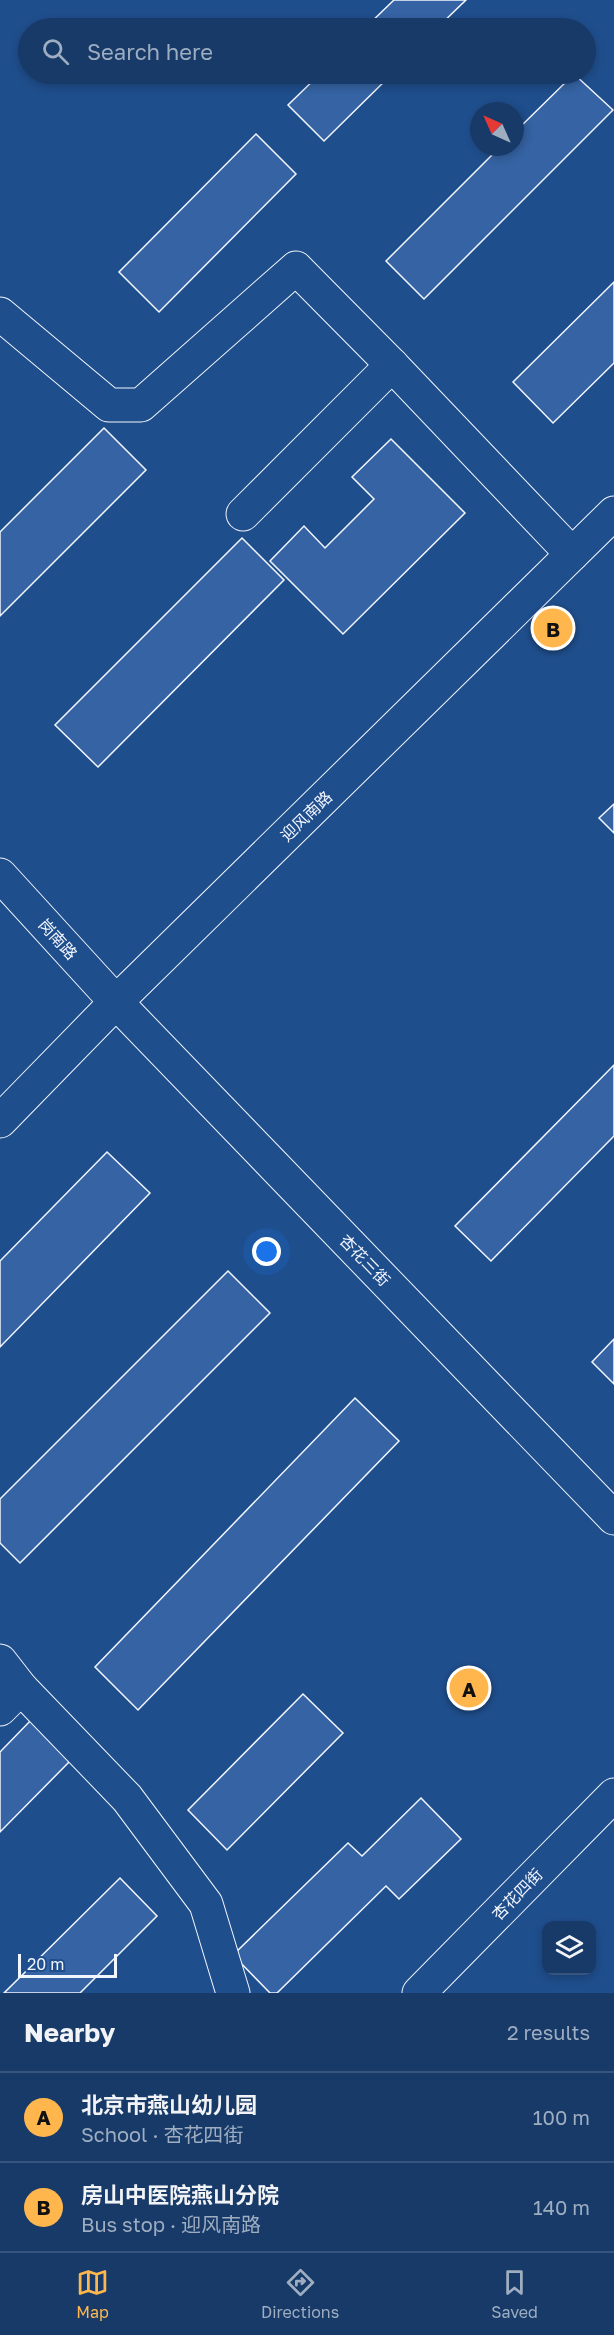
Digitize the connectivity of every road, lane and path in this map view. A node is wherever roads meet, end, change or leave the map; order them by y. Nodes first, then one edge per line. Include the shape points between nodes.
1 (0, 314) edge
2 (392, 365) junction
3 (614, 513) edge
4 (243, 514) dead end
5 (572, 554) junction
6 (0, 875) edge
7 (116, 1002) junction
8 (0, 1121) edge
9 (614, 1518) edge
10 (0, 1661) edge
11 (10, 1699) edge
12 (614, 1795) edge
13 (233, 1993) edge
14 (419, 1993) edge

1 - 2 street via 109,405 141,405 296,268
2 - 4 street
2 - 5 street
3 - 5 street, 迎风南路
5 - 7 street, 迎风南路
6 - 7 street, 岗南路
7 - 8 street, 迎风南路
7 - 9 street, 杏花三街
10 - 11 street
11 - 13 street via 127,1798 206,1904
12 - 14 street, 杏花四街

